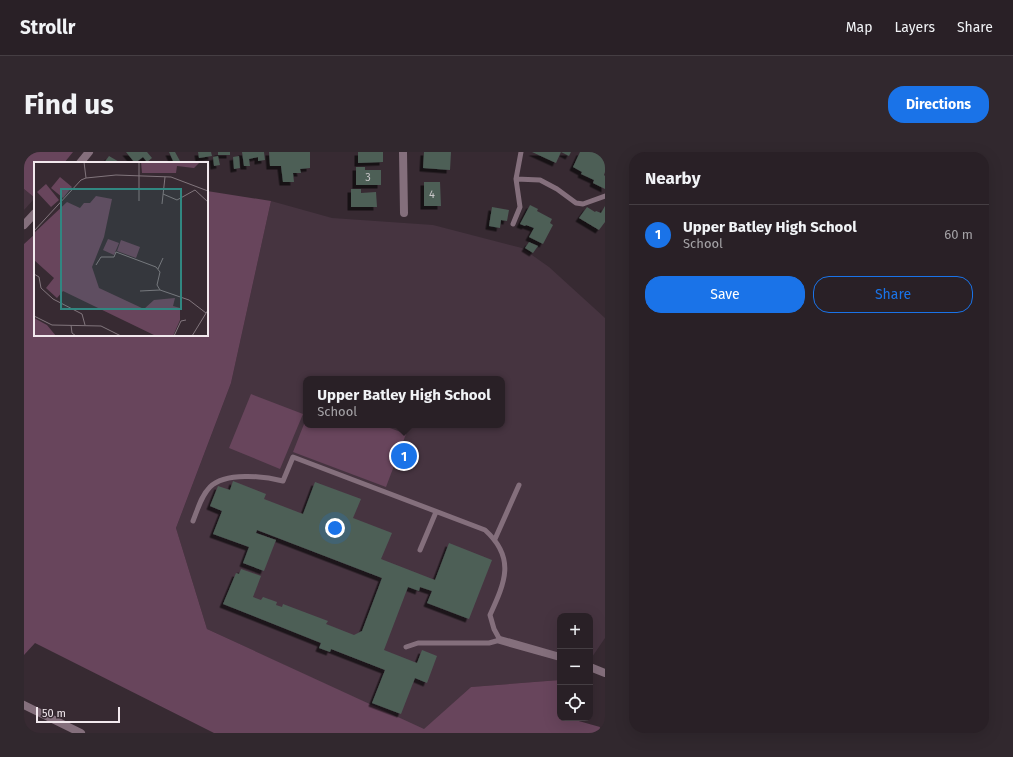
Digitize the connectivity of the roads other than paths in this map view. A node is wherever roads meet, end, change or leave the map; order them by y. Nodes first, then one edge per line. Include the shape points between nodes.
1 (89, 152) edge
2 (403, 152) edge
3 (521, 152) edge
4 (81, 162) edge
5 (516, 179) junction
6 (605, 196) edge
7 (404, 213) dead end
8 (34, 214) edge
9 (513, 224) dead end
10 (24, 225) edge
11 (519, 484) dead end
12 (436, 512) junction
13 (194, 520) dead end
14 (495, 539) junction
15 (420, 550) dead end
16 (500, 640) junction
17 (406, 647) dead end
18 (557, 657) edge
19 (593, 668) edge
20 (605, 674) edge
21 (24, 705) edge
22 (81, 733) edge

1 - 4 street
2 - 7 street
3 - 5 lane
5 - 6 lane via 540,180 576,203 584,204
5 - 9 lane via 520,207
8 - 10 street
11 - 14 lane
12 - 13 lane via 293,457 283,481 240,477 224,479 210,486 203,496
12 - 14 lane via 485,530
12 - 15 lane
14 - 16 lane via 504,555 505,571 500,592 490,615
16 - 17 lane via 489,643 418,643
16 - 18 street
19 - 20 street
21 - 22 street

